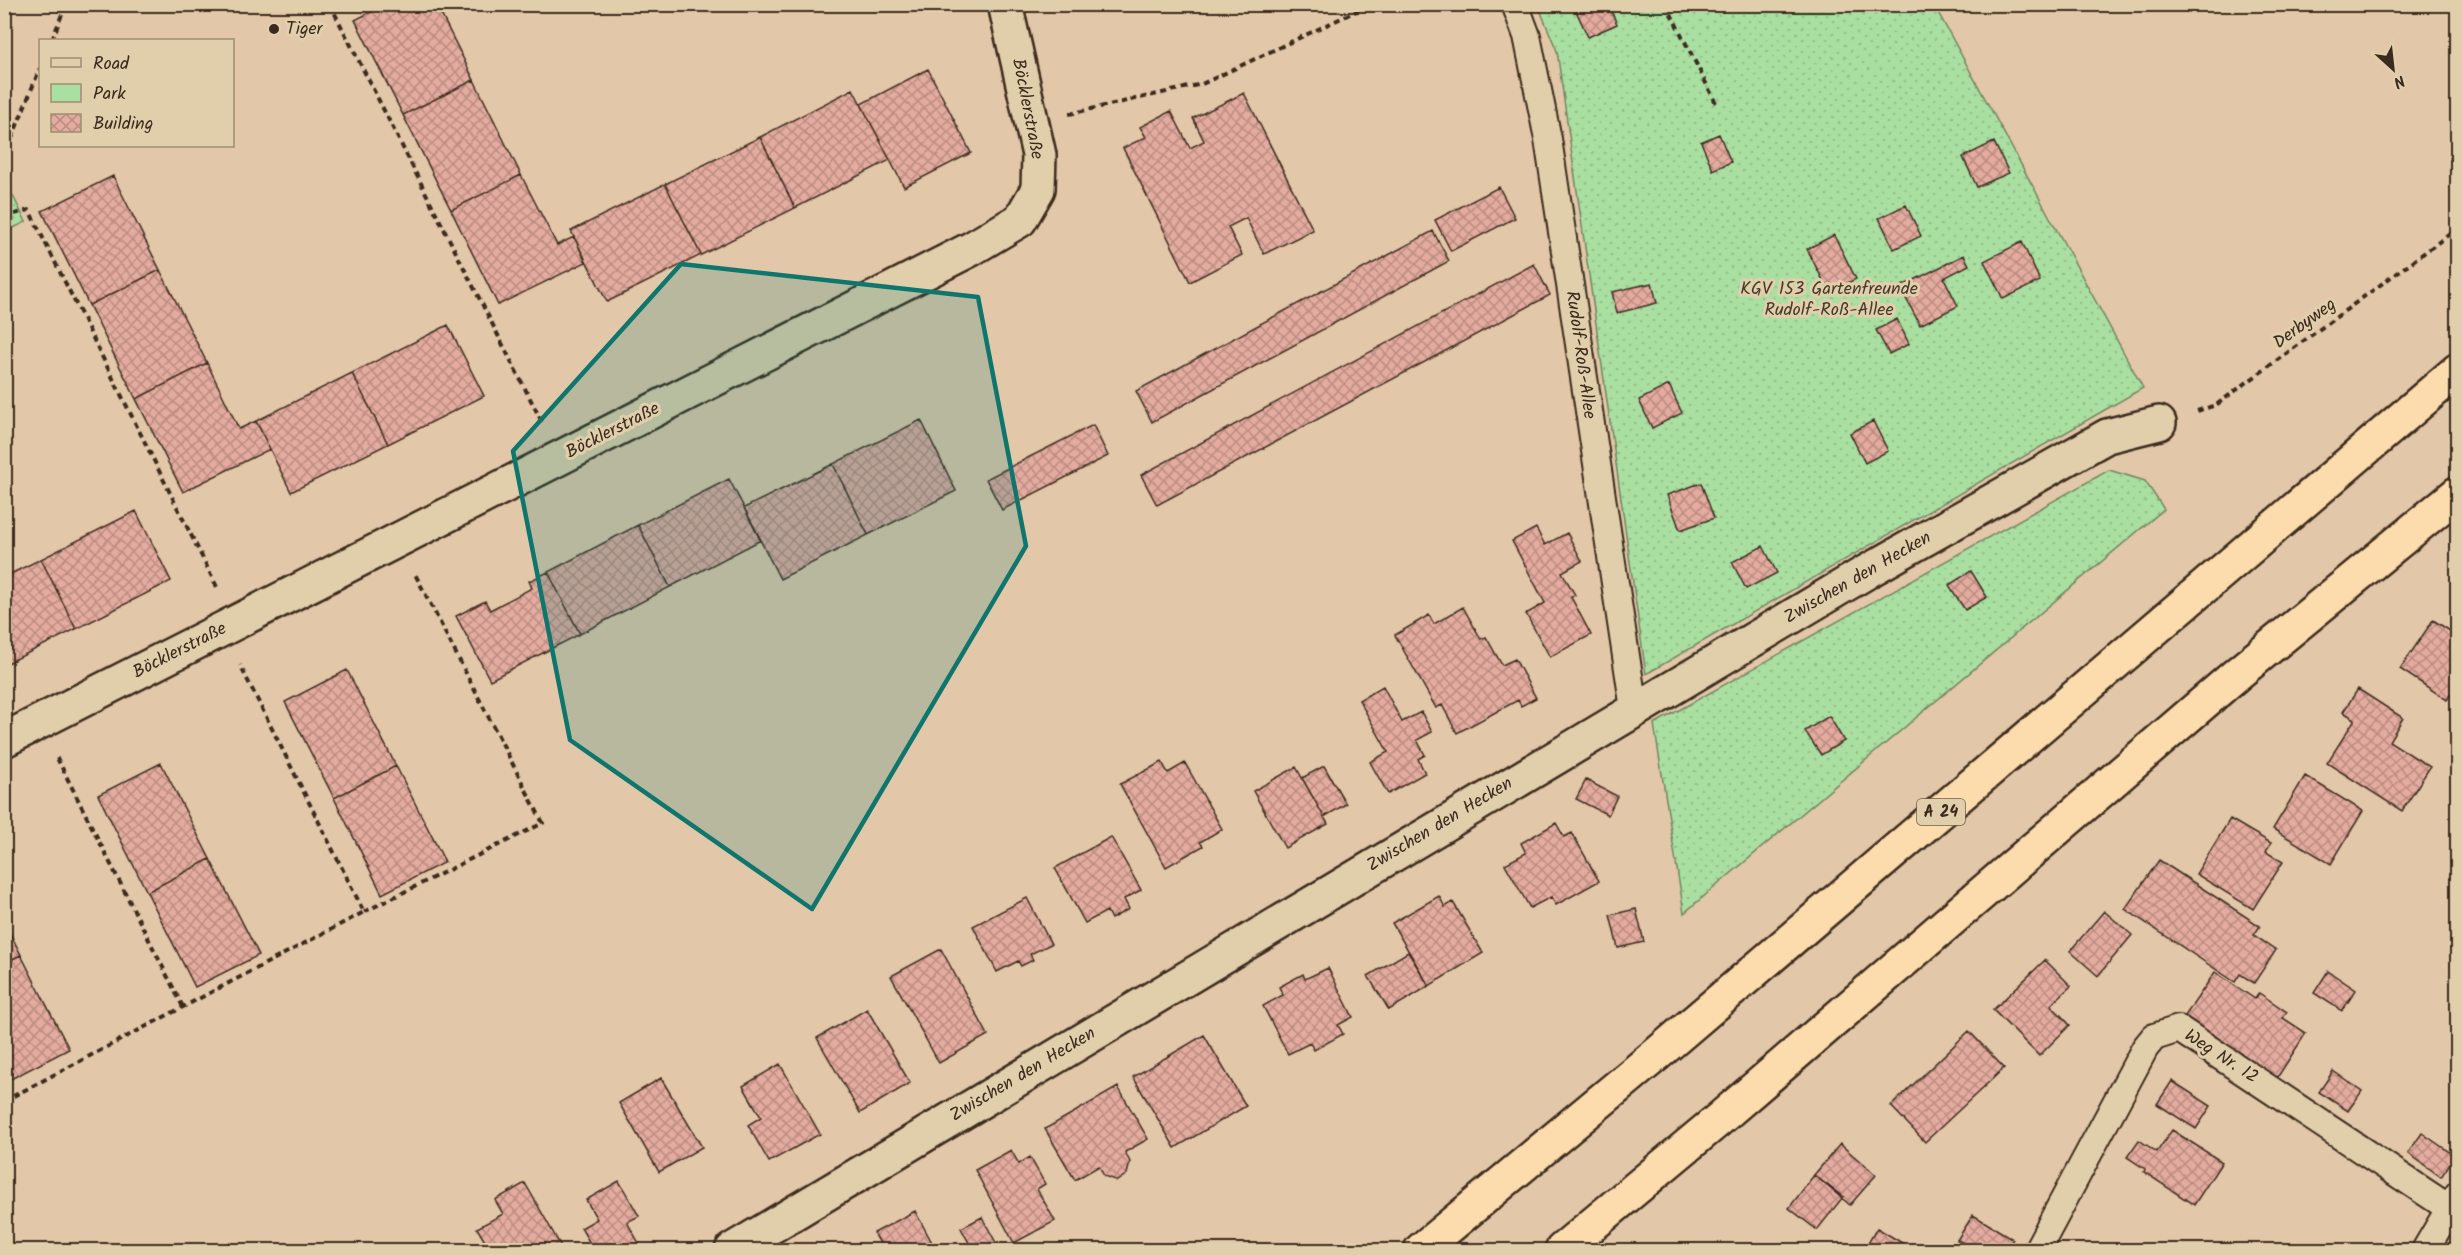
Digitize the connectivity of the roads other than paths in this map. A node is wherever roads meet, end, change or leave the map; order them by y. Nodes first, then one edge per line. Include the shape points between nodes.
1 (1005, 4) edge
2 (1515, 4) edge
3 (2457, 370) edge
4 (2158, 423) road end
5 (2457, 493) edge
6 (1634, 709) junction
7 (4, 740) edge
8 (2455, 1205) edge
9 (732, 1251) edge
10 (1422, 1251) edge
11 (1562, 1251) edge
12 (2037, 1251) edge
13 (2425, 1251) edge

1 - 7 street, Böcklerstraße via 1039,155 1038,189 1020,220 970,249
2 - 6 lane, Rudolf-Roß-Allee via 1527,36 1548,139
3 - 10 highway, A 24
4 - 6 street, Zwischen den Hecken via 2107,436
5 - 11 highway via 2237,674
6 - 9 street, Zwischen den Hecken
8 - 12 lane, Weg Nr. 12 via 2179,1029 2154,1037 2145,1048
8 - 13 lane

